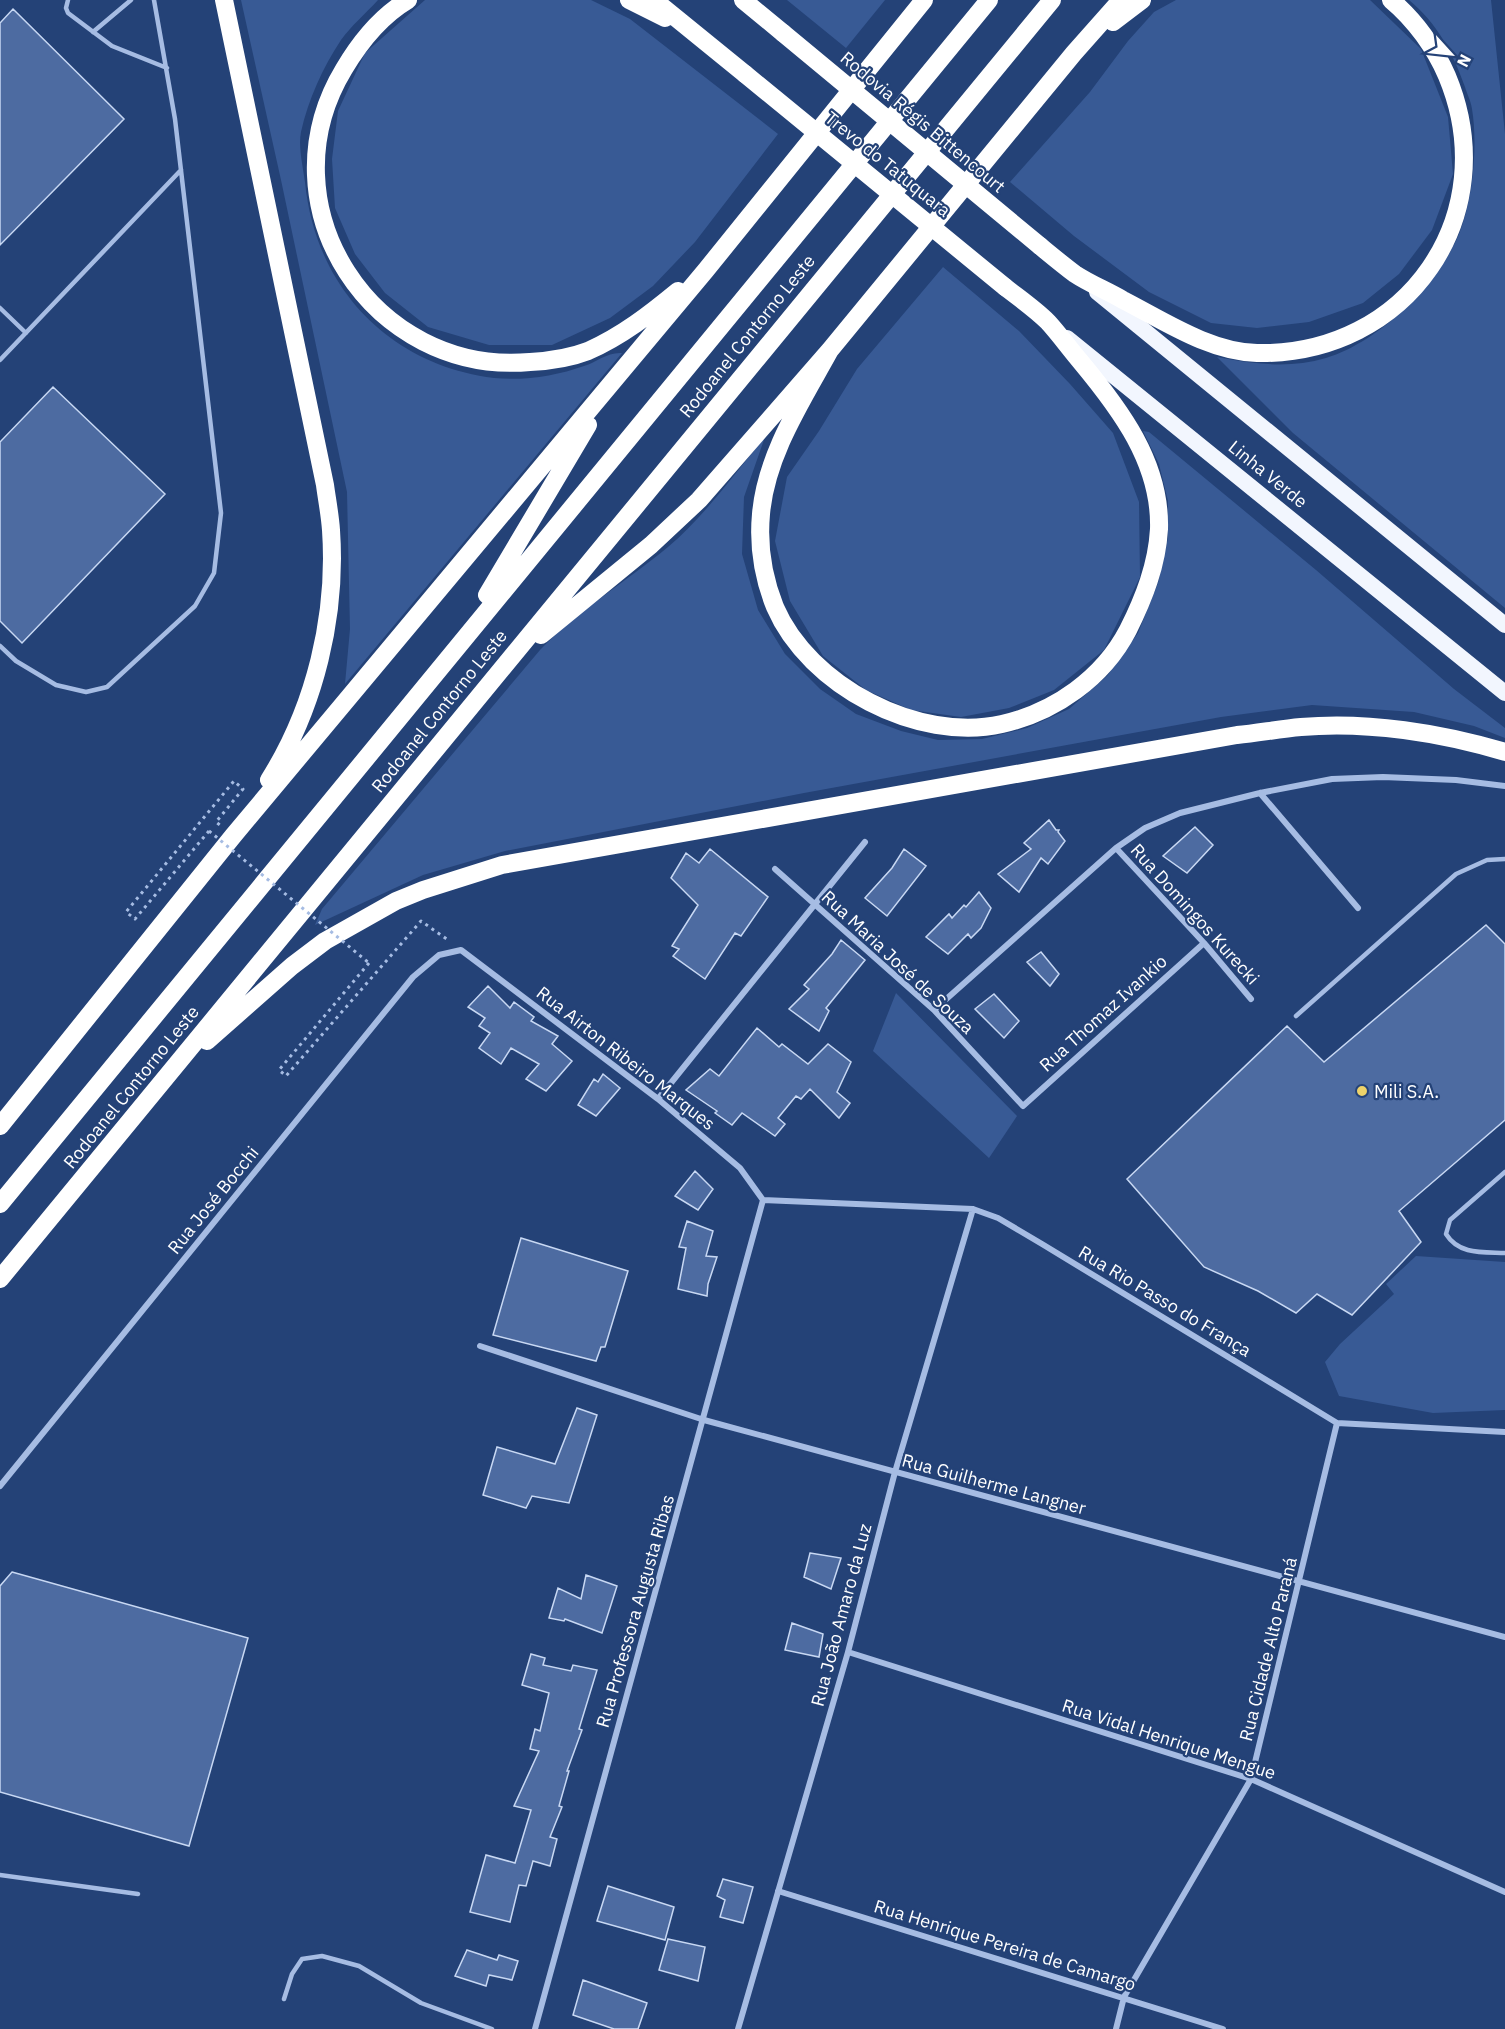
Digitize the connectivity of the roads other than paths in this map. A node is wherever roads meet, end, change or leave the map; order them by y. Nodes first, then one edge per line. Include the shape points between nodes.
1 (68, 0) edge
2 (132, 0) edge
3 (154, 0) edge
4 (224, 0) edge
5 (408, 0) edge
6 (629, 0) edge
7 (654, 0) edge
8 (743, 0) edge
9 (924, 0) edge
10 (988, 0) edge
11 (1052, 0) edge
12 (1121, 0) edge
13 (1142, 0) edge
14 (1391, 0) edge
15 (93, 32) junction
16 (695, 34) junction
17 (1074, 53) junction
18 (166, 68) junction
19 (181, 170) junction
20 (706, 270) junction
21 (1077, 275) junction
22 (1005, 287) joint
23 (0, 308) edge
24 (1048, 322) junction
25 (26, 333) junction
26 (830, 350) junction
27 (0, 360) edge
28 (615, 380) junction
29 (1505, 625) edge
30 (0, 646) edge
31 (451, 654) junction
32 (502, 668) junction
33 (1505, 693) edge
34 (1505, 752) edge
35 (1505, 786) edge
36 (1260, 793) junction
37 (234, 836) junction
38 (865, 842) dead end
39 (1116, 848) junction
40 (1505, 859) edge
41 (775, 869) dead end
42 (815, 905) junction
43 (1358, 908) dead end
44 (1204, 943) junction
45 (461, 950) joint
46 (1251, 999) dead end
47 (934, 1010) junction
48 (1296, 1016) dead end
49 (169, 1073) junction
50 (658, 1099) junction
51 (1023, 1106) joint
52 (0, 1126) edge
53 (1505, 1172) edge
54 (763, 1200) junction
55 (0, 1204) edge
56 (973, 1209) junction
57 (1505, 1253) edge
58 (0, 1279) edge
59 (480, 1346) dead end
60 (704, 1420) junction
61 (1337, 1423) junction
62 (1505, 1432) edge
63 (895, 1472) junction
64 (0, 1486) edge
65 (1299, 1582) junction
66 (1505, 1637) edge
67 (848, 1652) junction
68 (1251, 1779) junction
69 (0, 1875) edge
70 (778, 1891) junction
71 (1505, 1892) edge
72 (138, 1894) dead end
73 (1124, 1997) junction
74 (284, 1999) dead end
75 (492, 2029) edge
76 (535, 2029) edge
77 (738, 2029) edge
78 (1116, 2029) edge
79 (1223, 2029) edge

1 - 15 lane via 68,13
2 - 15 lane
3 - 18 lane
4 - 37 highway via 325,485 332,577 327,625 302,715 279,764
5 - 20 highway via 373,28 353,53 323,113 315,147 320,210 333,247 354,285 380,313 441,351 472,360 512,364 551,361 586,352 620,335
6 - 16 highway
7 - 16 highway
8 - 21 highway, Rodovia Régis Bittencourt, bridge
9 - 20 highway
10 - 31 highway, Rodoanel Contorno Leste
11 - 32 highway, Rodoanel Contorno Leste
12 - 17 highway
13 - 17 highway
14 - 21 highway, Rodovia Régis Bittencourt via 1419,28 1440,61 1457,99 1466,141 1465,186 1456,222 1439,257 1396,307 1372,324 1328,344 1288,352 1255,353 1200,338
15 - 18 lane via 112,46
16 - 22 highway, Trevo do Tatuquara, bridge
17 - 26 highway
18 - 19 lane
19 - 25 lane
19 - 30 lane via 221,513 214,573 195,606 107,687 86,692 56,685 16,661
20 - 28 highway
21 - 29 highway, Linha Verde
22 - 24 highway, Linha Verde
23 - 25 lane
24 - 26 highway via 1125,419 1151,476 1159,530 1142,602 1121,642 1099,671 1074,693 1003,724 945,726 912,721 881,707 819,667 776,609 760,547 765,488 784,438
24 - 33 highway, Linha Verde
25 - 27 lane
26 - 32 highway via 675,524
28 - 31 highway
28 - 37 highway
31 - 55 highway, Rodoanel Contorno Leste
32 - 49 highway, Rodoanel Contorno Leste
34 - 49 highway via 1420,732 1355,726 1302,727 1225,737 502,865 396,901 325,940
35 - 36 street via 1383,777 1332,779
36 - 39 street via 1180,813 1145,828
36 - 43 street
37 - 52 highway
38 - 42 street
39 - 44 street, Rua Domingos Kurecki
39 - 47 street
40 - 48 lane via 1487,860 1456,874
41 - 42 street, Rua Maria José de Souza
42 - 47 street, Rua Maria José de Souza
42 - 50 street
44 - 46 street, Rua Domingos Kurecki
44 - 51 street, Rua Thomaz Ivankio
45 - 50 street, Rua Airton Ribeiro Marques
45 - 64 street, Rua José Bocchi via 439,955 413,977
47 - 51 street, Rua Maria José de Souza
49 - 58 highway, Rodoanel Contorno Leste
50 - 54 street, Rua Airton Ribeiro Marques via 740,1168
53 - 57 lane via 1450,1220 1446,1234 1452,1243 1468,1251
54 - 56 street, Rua Rio Passo do França
54 - 60 street, Rua Professora Augusta Ribas
56 - 61 street, Rua Rio Passo do França via 998,1218
56 - 63 street, Rua João Amaro da Luz
59 - 60 street, Rua Guilherme Langner
60 - 63 street, Rua Guilherme Langner
60 - 76 street, Rua Professora Augusta Ribas
61 - 62 street
61 - 65 street, Rua Cidade Alto Paraná
63 - 65 street, Rua Guilherme Langner
63 - 67 street, Rua João Amaro da Luz
65 - 66 street, Rua Guilherme Langner
65 - 68 street, Rua Cidade Alto Paraná
67 - 68 street, Rua Vidal Henrique Mengue
67 - 70 street, Rua João Amaro da Luz
68 - 71 street, Rua Vidal Henrique Mengue
68 - 73 street, Rua Cidade Alto Paraná
69 - 72 lane
70 - 73 street, Rua Henrique Pereira de Camargo
70 - 77 street, Rua João Amaro da Luz
73 - 78 street, Rua Cidade Alto Paraná
73 - 79 street, Rua Henrique Pereira de Camargo
74 - 75 lane via 302,1959 322,1956 359,1966 421,2003

